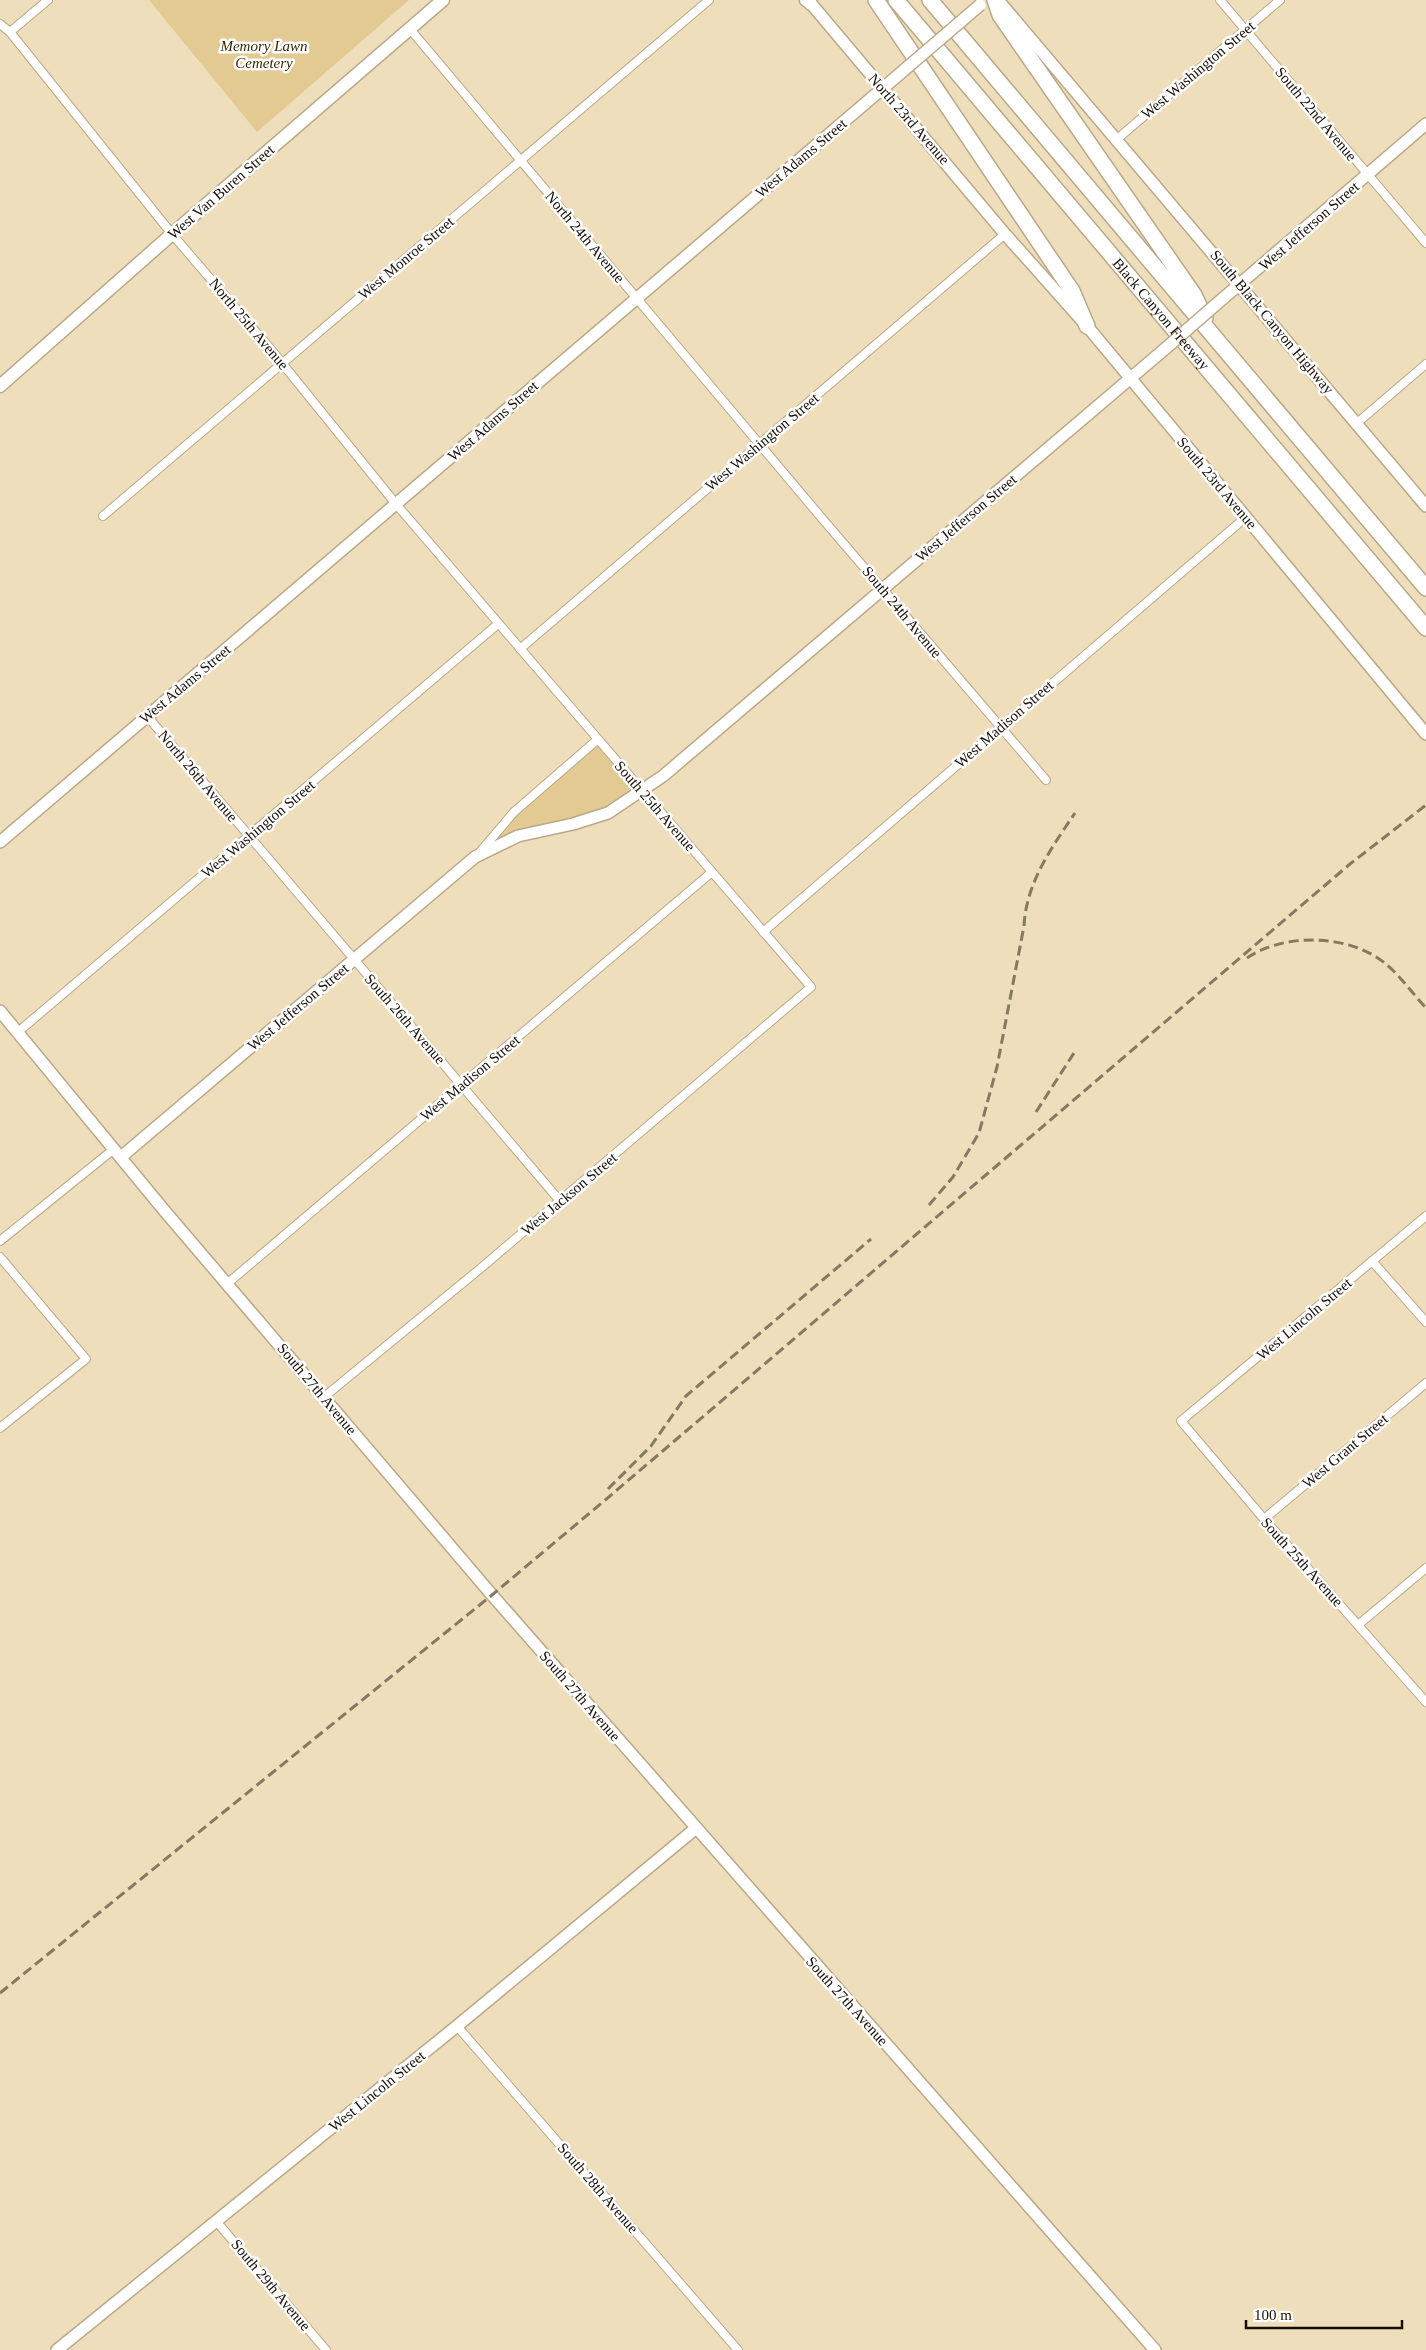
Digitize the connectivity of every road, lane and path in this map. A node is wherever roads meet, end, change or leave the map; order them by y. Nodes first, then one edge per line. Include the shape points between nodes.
1 (48, 0) edge
2 (443, 0) edge
3 (709, 0) edge
4 (876, 0) edge
5 (896, 0) edge
6 (930, 0) edge
7 (997, 0) edge
8 (1220, 0) edge
9 (1280, 0) edge
10 (808, 1) edge
11 (983, 2) edge
12 (0, 24) edge
13 (410, 29) junction
14 (1245, 30) junction
15 (10, 32) junction
16 (882, 89) junction
17 (1426, 124) edge
18 (1116, 140) junction
19 (520, 161) junction
20 (1368, 174) junction
21 (172, 234) junction
22 (1006, 234) junction
23 (1426, 243) edge
24 (1240, 285) junction
25 (637, 298) junction
26 (1087, 326) junction
27 (1214, 338) junction
28 (282, 363) junction
29 (1426, 364) edge
30 (1131, 378) junction
31 (0, 386) edge
32 (1357, 423) junction
33 (760, 444) junction
34 (396, 504) junction
35 (1426, 506) edge
36 (103, 516) dead end
37 (1246, 517) junction
38 (1426, 588) edge
39 (882, 589) junction
40 (498, 624) junction
41 (1426, 628) edge
42 (520, 649) junction
43 (147, 716) junction
44 (1001, 727) junction
45 (1426, 734) edge
46 (597, 740) junction
47 (1046, 780) dead end
48 (642, 791) junction
49 (249, 837) junction
50 (0, 842) edge
51 (476, 857) junction
52 (712, 872) junction
53 (763, 932) junction
54 (354, 960) junction
55 (811, 987) joint
56 (0, 1011) edge
57 (18, 1032) junction
58 (461, 1085) junction
59 (118, 1153) junction
60 (560, 1201) junction
61 (1426, 1216) edge
62 (0, 1241) edge
63 (0, 1257) edge
64 (1372, 1261) junction
65 (228, 1283) junction
66 (1426, 1322) edge
67 (1426, 1383) edge
68 (324, 1398) junction
69 (1181, 1421) joint
70 (0, 1428) edge
71 (1264, 1519) junction
72 (1426, 1568) edge
73 (1358, 1625) junction
74 (1426, 1702) edge
75 (695, 1829) junction
76 (457, 2026) junction
77 (216, 2221) junction
78 (56, 2350) edge
79 (326, 2350) edge
80 (738, 2350) edge
81 (1155, 2350) edge

1 - 15 street
2 - 13 main road, West Van Buren Street
3 - 19 street, West Monroe Street
4 - 26 highway via 1072,291
5 - 41 highway, Black Canyon Freeway
6 - 27 highway, Black Canyon Freeway
7 - 18 street, South Black Canyon Highway
7 - 27 highway via 1000,15 1194,295
8 - 14 street, South 22nd Avenue
9 - 14 street, West Washington Street
10 - 16 street, North 23rd Avenue
11 - 16 street, West Adams Street, bridge
12 - 15 street, North 25th Avenue
13 - 19 street, North 24th Avenue
13 - 21 main road, West Van Buren Street
14 - 18 street, West Washington Street
14 - 20 street, South 22nd Avenue
15 - 21 street, North 25th Avenue
16 - 22 street, North 23rd Avenue
16 - 25 street, West Adams Street
17 - 20 street, West Jefferson Street
18 - 24 street, South Black Canyon Highway
19 - 25 street, North 24th Avenue
19 - 28 street, West Monroe Street
20 - 23 street, South 22nd Avenue
20 - 24 street, West Jefferson Street
21 - 28 street, North 25th Avenue
21 - 31 main road, West Van Buren Street
22 - 26 street, South 23rd Avenue
22 - 33 street, West Washington Street
24 - 30 street, West Jefferson Street, bridge
24 - 32 street, South Black Canyon Highway
25 - 33 street, North 24th Avenue
25 - 34 street, West Adams Street
26 - 30 street, South 23rd Avenue
27 - 38 highway, Black Canyon Freeway
28 - 34 street, North 25th Avenue
28 - 36 street, West Monroe Street
29 - 32 street
30 - 37 street, South 23rd Avenue
30 - 39 street, West Jefferson Street
32 - 35 street, South Black Canyon Highway
33 - 39 street, South 24th Avenue
33 - 42 street, West Washington Street
34 - 40 street, North 25th Avenue
34 - 43 street, West Adams Street
37 - 44 street, West Madison Street
37 - 45 street, South 23rd Avenue
39 - 44 street, South 24th Avenue
39 - 48 street, West Jefferson Street
40 - 42 street, South 25th Avenue
40 - 49 street, West Washington Street
42 - 46 street, South 25th Avenue
43 - 49 street, North 26th Avenue
43 - 50 street, West Adams Street
44 - 47 street, South 24th Avenue
44 - 53 street, West Madison Street
46 - 48 street, South 25th Avenue
46 - 51 street, West Jefferson Street via 514,812
48 - 51 street, West Jefferson Street via 608,813 518,836
48 - 52 street, South 25th Avenue
49 - 54 street, South 26th Avenue
49 - 57 street, West Washington Street
51 - 54 street, West Jefferson Street
52 - 53 street, South 25th Avenue
52 - 58 street, West Madison Street
53 - 55 street, South 25th Avenue
54 - 58 street, South 26th Avenue
54 - 59 street, West Jefferson Street
55 - 60 street, West Jackson Street
56 - 57 street, South 27th Avenue
57 - 59 street, South 27th Avenue
58 - 60 street, South 26th Avenue
58 - 65 street, West Madison Street
59 - 62 street, West Jefferson Street
59 - 65 street, South 27th Avenue
60 - 68 street, West Jackson Street
61 - 64 street, West Lincoln Street
63 - 70 street via 86,1359
64 - 66 street
64 - 69 street, West Lincoln Street
65 - 68 street, South 27th Avenue
67 - 71 street, West Grant Street
68 - 75 street, South 27th Avenue
69 - 71 street, South 25th Avenue
71 - 73 street, South 25th Avenue
72 - 73 street
73 - 74 street, South 25th Avenue
75 - 76 street, West Lincoln Street
75 - 81 street, South 27th Avenue
76 - 77 street, West Lincoln Street
76 - 80 street, South 28th Avenue
77 - 78 street, West Lincoln Street
77 - 79 street, South 29th Avenue

